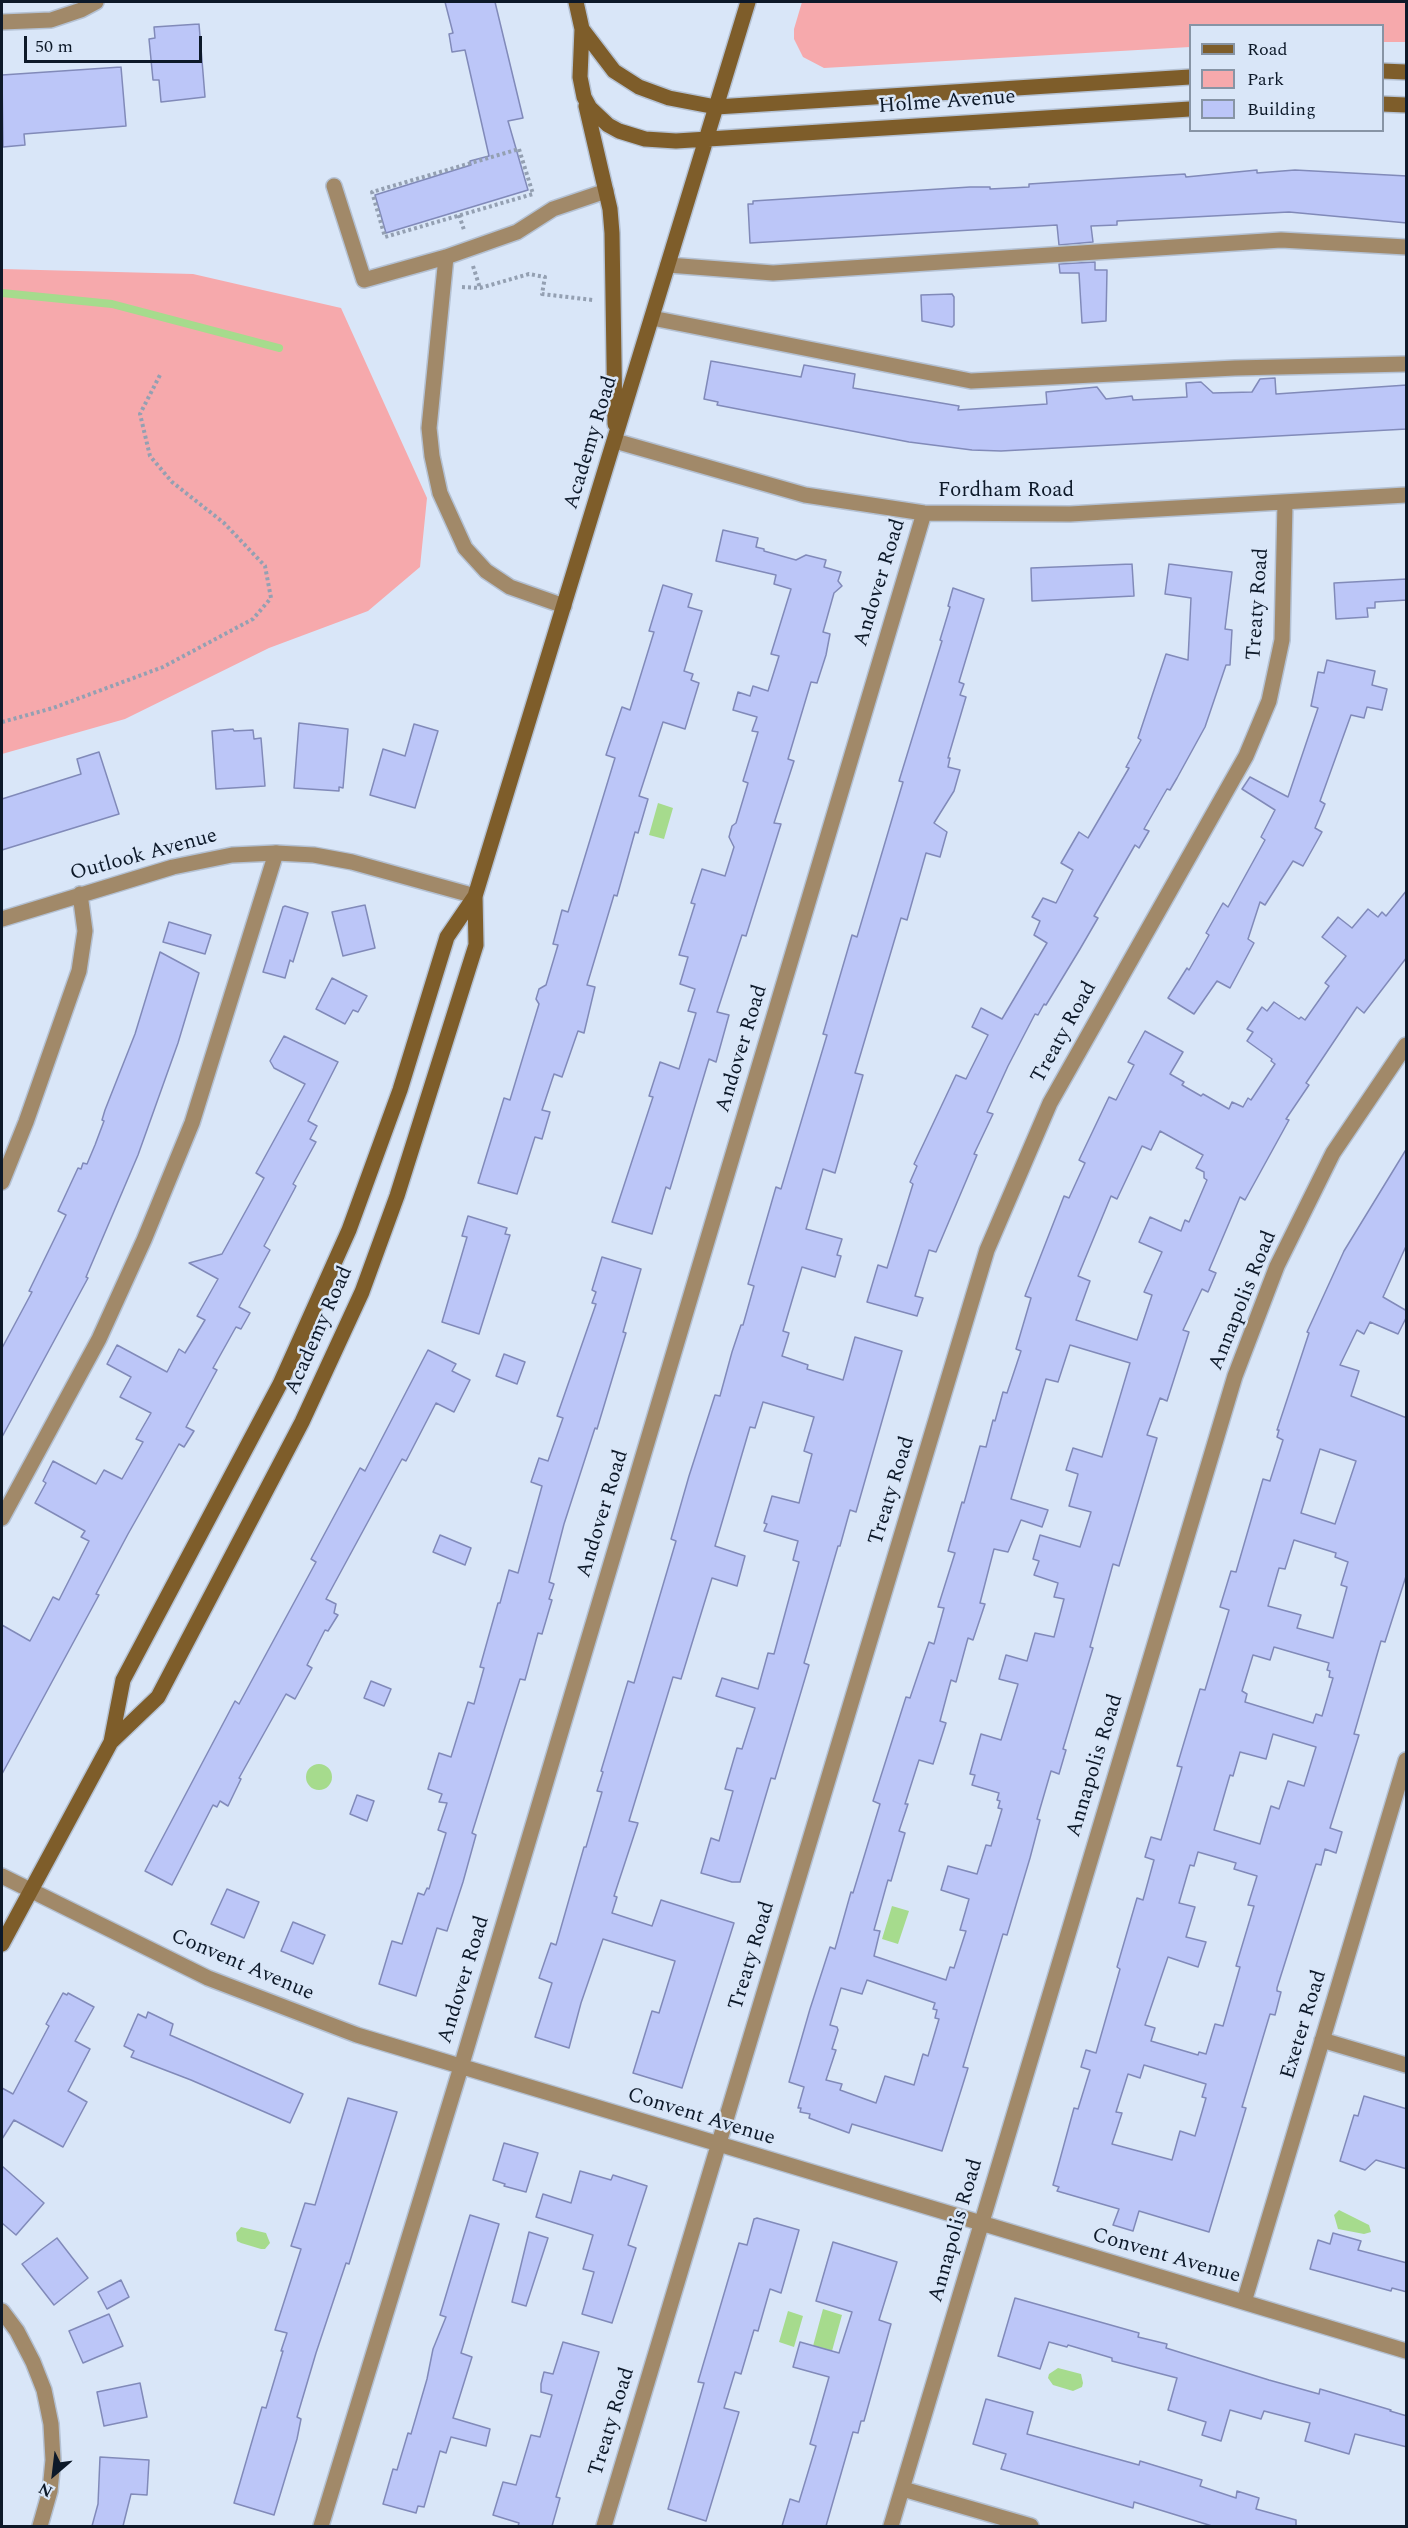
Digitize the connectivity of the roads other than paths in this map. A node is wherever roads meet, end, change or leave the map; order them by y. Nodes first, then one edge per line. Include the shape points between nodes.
1 (96, 2) edge
2 (576, 2) edge
3 (748, 2) edge
4 (2, 22) edge
5 (582, 29) junction
6 (1384, 71) edge
7 (1407, 72) edge
8 (1189, 77) edge
9 (584, 97) junction
10 (1384, 104) edge
11 (1407, 105) edge
12 (716, 107) junction
13 (1189, 109) edge
14 (706, 140) junction
15 (334, 186) dead end
16 (606, 191) junction
17 (1407, 247) edge
18 (446, 257) junction
19 (668, 265) junction
20 (652, 318) junction
21 (1407, 364) edge
22 (615, 441) junction
23 (1407, 495) edge
24 (1285, 503) junction
25 (924, 513) junction
26 (564, 606) junction
27 (276, 853) junction
28 (80, 894) junction
29 (475, 896) junction
30 (2, 919) edge
31 (1407, 1045) edge
32 (2, 1182) edge
33 (2, 1518) edge
34 (111, 1742) junction
35 (1407, 1760) edge
36 (1403, 1786) edge
37 (2, 1876) edge
38 (29, 1891) junction
39 (2, 1944) edge
40 (1322, 2040) junction
41 (1407, 2065) edge
42 (461, 2067) junction
43 (718, 2145) junction
44 (980, 2224) junction
45 (1244, 2302) junction
46 (2, 2311) edge
47 (1407, 2350) edge
48 (903, 2489) junction
49 (39, 2526) edge
50 (321, 2526) edge
51 (604, 2526) edge
52 (891, 2526) edge
53 (1031, 2526) edge

1 - 4 street via 51,20
2 - 5 main road
3 - 12 main road, Academy Road
5 - 9 main road via 580,77
5 - 12 main road, Holme Avenue via 614,71 639,87 669,98
6 - 7 main road
8 - 12 main road, Holme Avenue
9 - 14 main road, Holme Avenue via 598,117 632,136 665,141
9 - 16 main road
10 - 11 main road
12 - 14 main road, Academy Road
13 - 14 main road, Holme Avenue
14 - 19 main road, Academy Road
15 - 18 street via 364,280
16 - 18 street via 554,209 517,232
16 - 22 main road via 613,241
17 - 19 street via 1281,240 773,273
18 - 26 street via 429,428 440,493 465,548 486,570 510,587
19 - 20 main road, Academy Road
20 - 21 street via 971,381
20 - 22 main road, Academy Road
22 - 25 street, Fordham Road via 805,495
22 - 26 main road, Academy Road
23 - 24 street, Fordham Road
24 - 25 street, Fordham Road via 1070,514
24 - 43 street, Treaty Road via 1282,640 1269,700 1245,756 1050,1103 987,1250
25 - 42 street, Andover Road
26 - 29 main road, Academy Road
27 - 28 street, Outlook Avenue via 232,855 173,867
27 - 29 street, Outlook Avenue via 351,862
27 - 33 street via 192,1123 153,1219 99,1339
28 - 30 street, Outlook Avenue
28 - 32 street via 85,931 80,971
29 - 34 main road, Academy Road via 447,937 400,1090 344,1240 275,1394 123,1680
29 - 34 main road, Academy Road via 476,945 397,1196 362,1292 302,1422 158,1697
31 - 44 street, Annapolis Road via 1333,1153 1277,1266 1235,1376
34 - 38 main road, Academy Road
35 - 36 street, Exeter Road
36 - 40 street, Exeter Road
37 - 38 street, Convent Avenue
38 - 39 main road, Academy Road
38 - 42 street, Convent Avenue via 208,1978 274,2005
40 - 41 street
40 - 45 street, Exeter Road
42 - 43 street, Convent Avenue
42 - 50 street, Andover Road
43 - 44 street, Convent Avenue
43 - 51 street, Treaty Road
44 - 45 street, Convent Avenue
44 - 48 street, Annapolis Road
45 - 47 street, Convent Avenue
46 - 49 street via 33,2362 51,2424 51,2481
48 - 52 street, Annapolis Road
48 - 53 street

